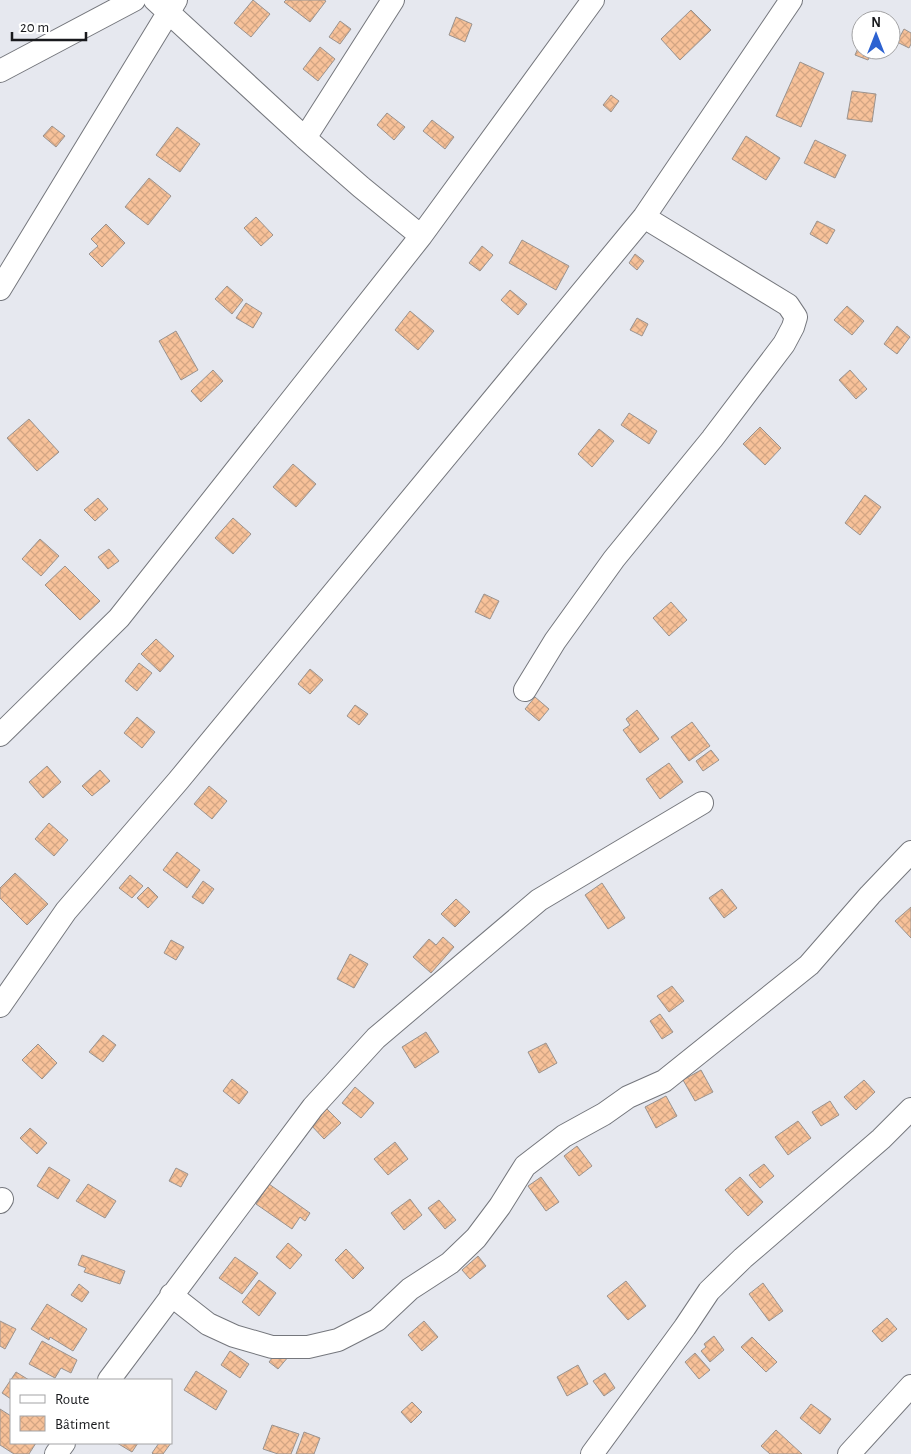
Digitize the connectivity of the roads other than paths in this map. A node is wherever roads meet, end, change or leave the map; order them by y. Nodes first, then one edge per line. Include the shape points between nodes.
1 (134, 0) edge
2 (393, 0) edge
3 (593, 0) edge
4 (791, 0) edge
5 (167, 4) edge
6 (0, 71) edge
7 (305, 138) junction
8 (644, 217) junction
9 (421, 236) junction
10 (0, 289) edge
11 (525, 690) dead end
12 (0, 735) edge
13 (702, 803) dead end
14 (911, 852) edge
15 (0, 1006) edge
16 (911, 1109) edge
17 (171, 1295) junction
18 (110, 1379) edge
19 (911, 1386) edge
20 (592, 1454) edge
21 (849, 1454) edge

1 - 6 street
2 - 7 street
3 - 9 street
4 - 8 street
5 - 7 street
5 - 10 street
7 - 9 street
8 - 11 street via 788,305 796,317 784,344 614,559 555,641
8 - 15 street via 66,912
9 - 12 street via 118,618
13 - 17 street via 538,900 376,1038 312,1107
14 - 17 street via 809,965 664,1081 628,1097 564,1136 525,1166 476,1238 450,1263 410,1289 376,1320 338,1340 308,1347 272,1346 234,1336 208,1324
16 - 20 street via 709,1291
17 - 18 street
19 - 21 street

